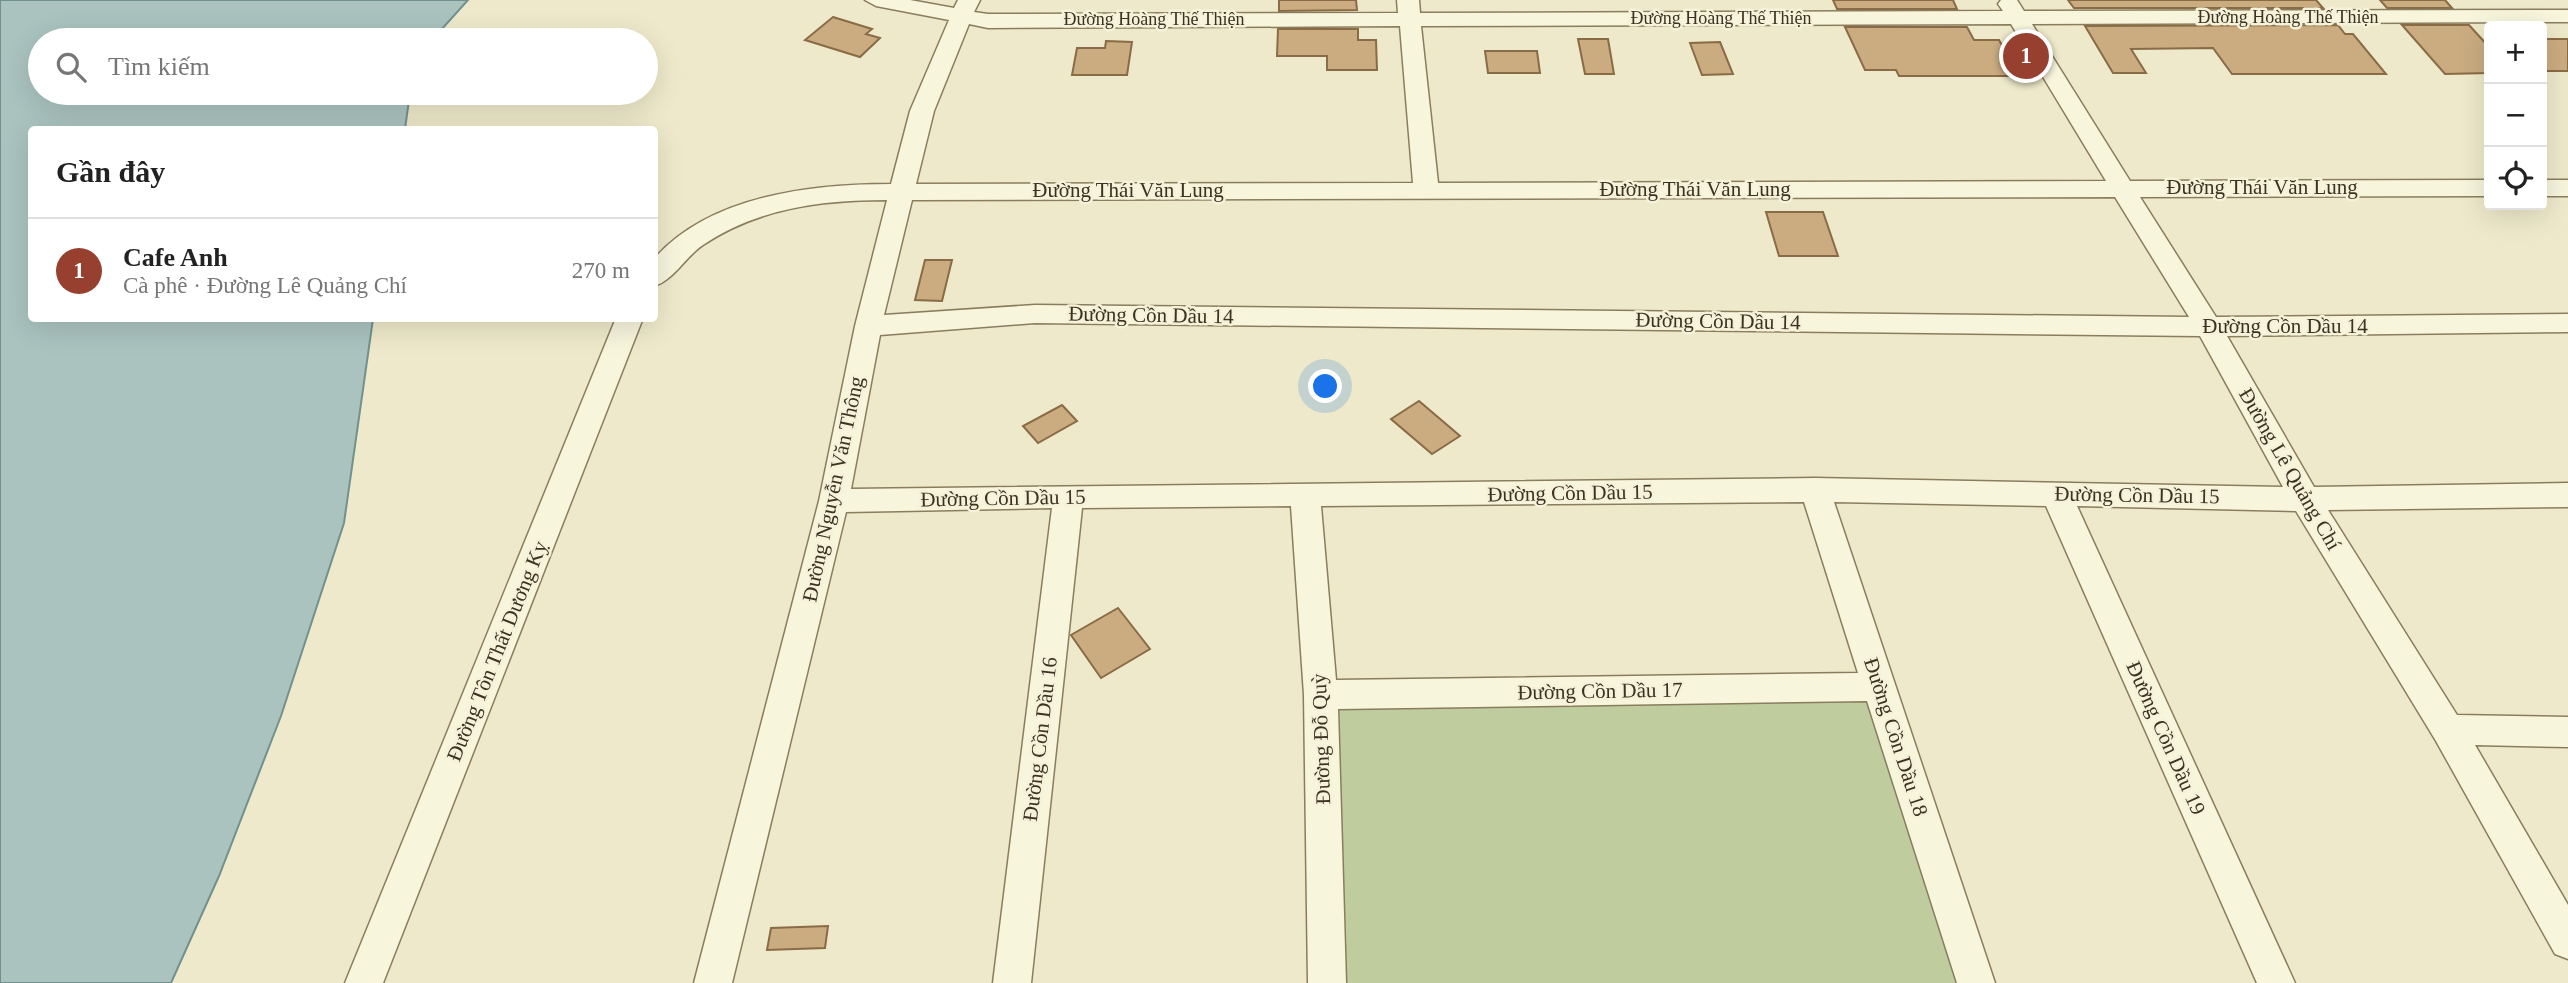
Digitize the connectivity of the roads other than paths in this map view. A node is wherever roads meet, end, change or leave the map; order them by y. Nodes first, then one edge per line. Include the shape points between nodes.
1 (876, 0) edge
2 (2563, 0) edge
3 (2568, 5) edge
4 (965, 9) edge
5 (1409, 9) edge
6 (2012, 9) edge
7 (2568, 16) edge
8 (2121, 187) junction
9 (2484, 188) edge
10 (1426, 190) junction
11 (902, 191) junction
12 (658, 271) edge
13 (628, 322) edge
14 (2568, 323) edge
15 (868, 326) junction
16 (2208, 327) junction
17 (1815, 490) junction
18 (2056, 494) junction
19 (2568, 495) edge
20 (1068, 496) junction
21 (1305, 496) junction
22 (2305, 499) junction
23 (834, 501) junction
24 (1879, 687) junction
25 (1321, 695) junction
26 (2448, 730) junction
27 (2568, 732) edge
28 (2568, 941) edge
29 (364, 983) edge
30 (713, 983) edge
31 (1012, 983) edge
32 (1326, 983) edge
33 (1976, 983) edge
34 (2276, 983) edge

1 - 4 street, Đường Hoàng Thế Thiện
2 - 3 street
4 - 5 street, Đường Hoàng Thế Thiện via 988,21
4 - 11 street, Đường Nguyễn Văn Thông via 926,99
5 - 6 street, Đường Hoàng Thế Thiện
5 - 10 street
6 - 7 street, Đường Hoàng Thế Thiện
6 - 8 street, Đường Lê Quảng Chí
8 - 9 street, Đường Thái Văn Lung
8 - 10 street, Đường Thái Văn Lung
8 - 16 street, Đường Lê Quảng Chí
10 - 11 street, Đường Thái Văn Lung
11 - 12 street via 837,192 780,201 710,228
11 - 15 street, Đường Nguyễn Văn Thông
13 - 29 street, Đường Tôn Thất Dương Kỵ
14 - 16 street, Đường Cồn Dầu 14
15 - 16 street, Đường Cồn Dầu 14 via 1035,314
15 - 23 street, Đường Nguyễn Văn Thông
16 - 22 street, Đường Lê Quảng Chí
17 - 18 street, Đường Cồn Dầu 15
17 - 21 street, Đường Cồn Dầu 15
17 - 24 street, Đường Cồn Dầu 18
18 - 22 street, Đường Cồn Dầu 15
18 - 34 street, Đường Cồn Dầu 19
19 - 22 street, Đường Cồn Dầu 15
20 - 21 street, Đường Cồn Dầu 15
20 - 23 street, Đường Cồn Dầu 15
20 - 31 street, Đường Cồn Dầu 16
21 - 25 street, Đường Đỗ Quỳ
22 - 26 street, Đường Lê Quảng Chí
23 - 30 street, Đường Nguyễn Văn Thông
24 - 25 street, Đường Cồn Dầu 17
24 - 33 street, Đường Cồn Dầu 18
25 - 32 street, Đường Đỗ Quỳ
26 - 27 street
26 - 28 street, Đường Lê Quảng Chí

